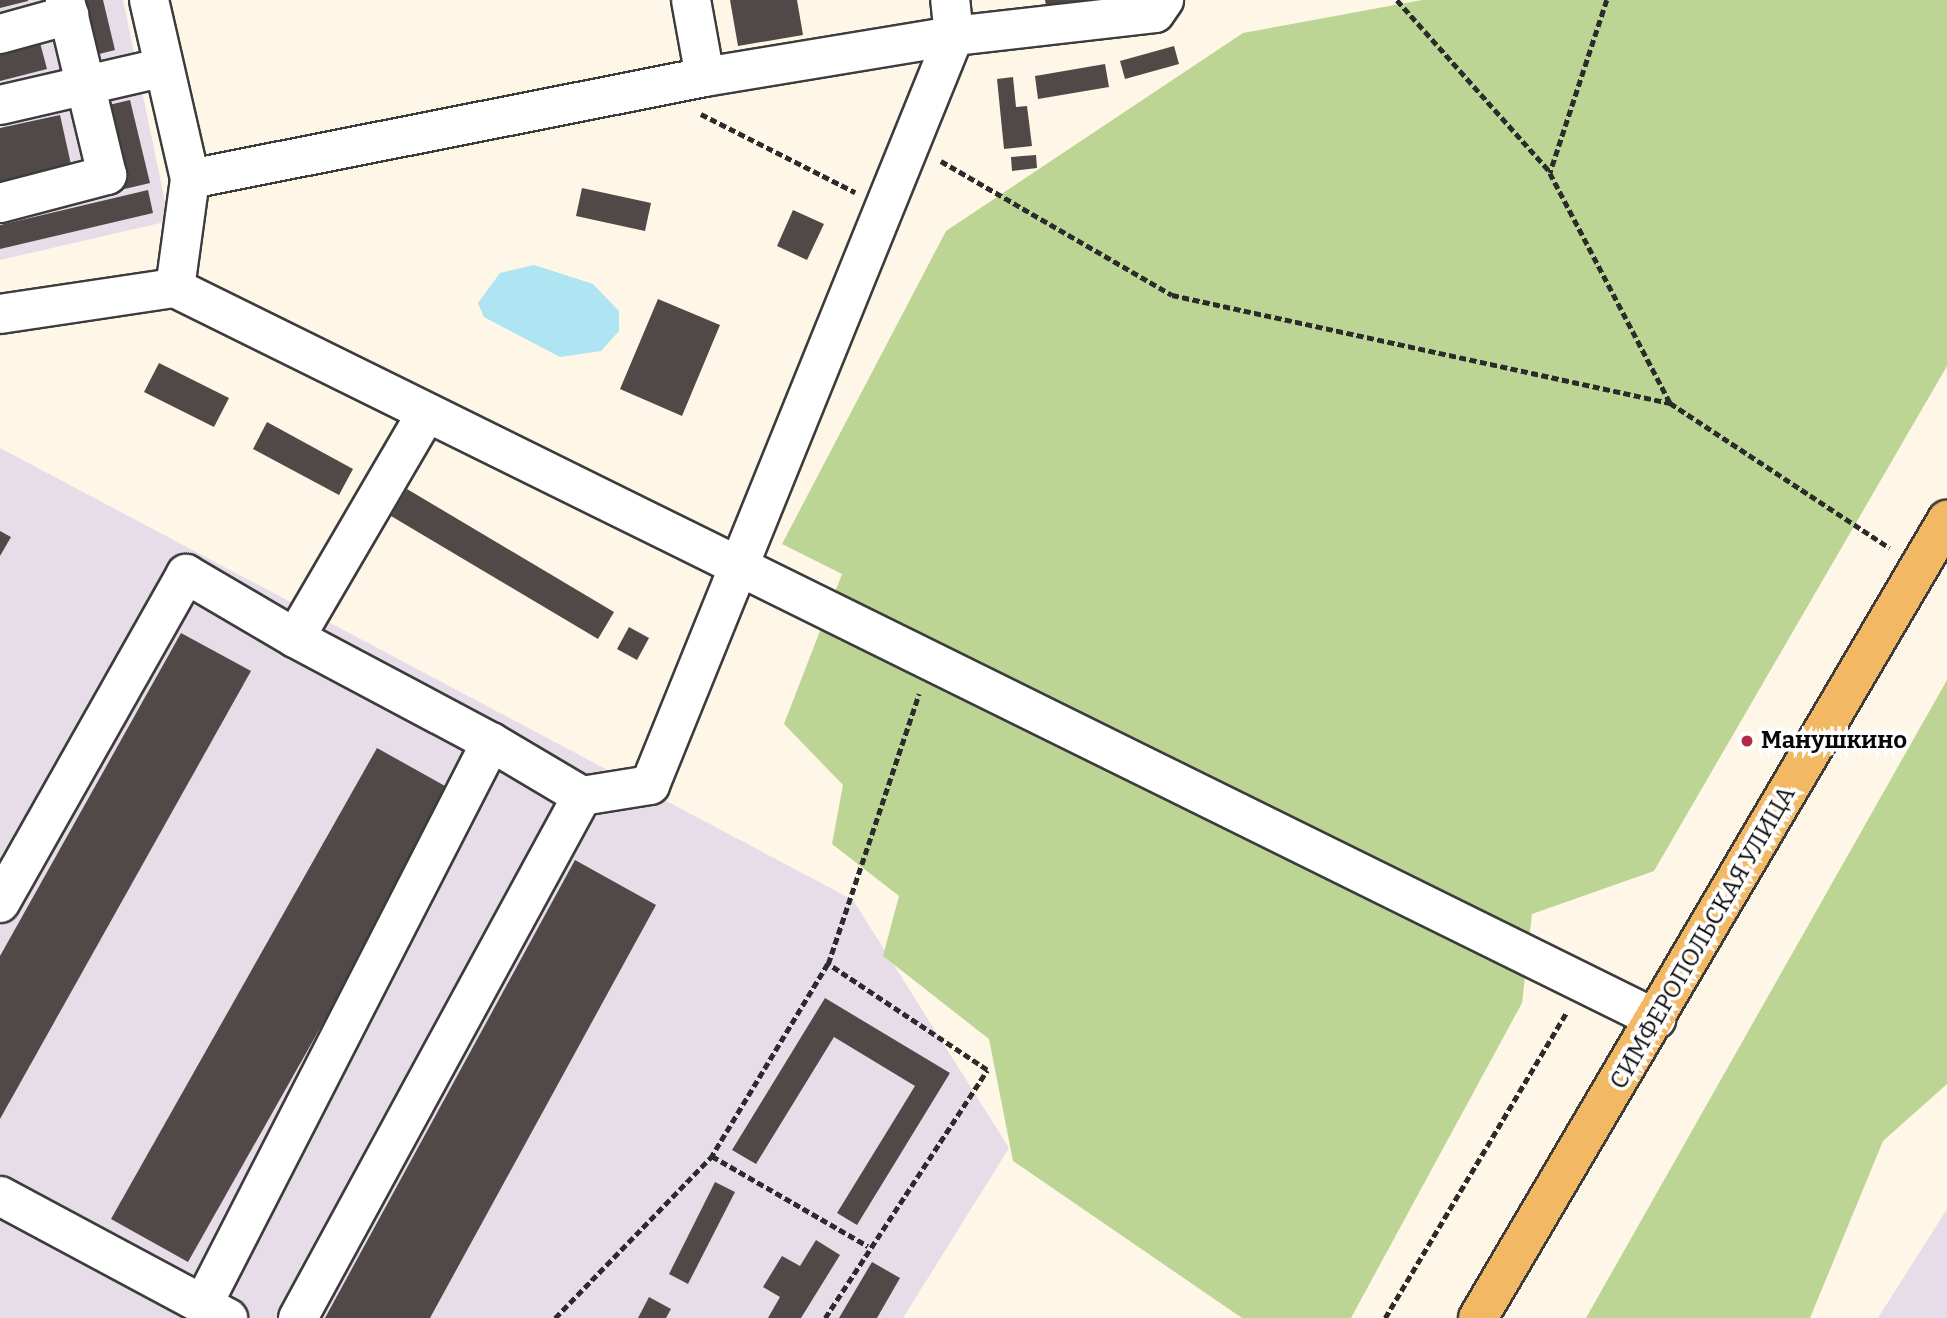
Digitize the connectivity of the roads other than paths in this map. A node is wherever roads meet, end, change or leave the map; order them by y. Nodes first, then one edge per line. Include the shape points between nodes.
1 (149, 0) edge
2 (691, 0) edge
3 (1164, 0) edge
4 (67, 8) edge
5 (952, 18) edge
6 (0, 34) edge
7 (164, 67) junction
8 (88, 85) junction
9 (702, 95) junction
10 (0, 105) edge
11 (190, 179) junction
12 (0, 203) edge
13 (175, 288) junction
14 (0, 314) edge
15 (426, 414) junction
16 (1947, 520) edge
17 (736, 568) junction
18 (295, 638) junction
19 (491, 742) junction
20 (582, 796) junction
21 (0, 903) edge
22 (1656, 1019) junction
23 (0, 1196) edge
24 (216, 1311) edge
25 (298, 1318) edge
26 (1478, 1318) edge

1 - 7 street
2 - 9 street
3 - 5 street via 1155,13
4 - 6 street
4 - 8 street
5 - 9 street
5 - 17 street via 911,143
7 - 8 street
7 - 11 street
8 - 10 street
8 - 12 street via 107,175
9 - 11 street
11 - 13 street
13 - 14 street
13 - 15 street
15 - 17 street
15 - 18 street
16 - 22 main road, СИМФЕРОПОЛЬСКАЯ УЛИЦА
17 - 20 street via 650,785
17 - 22 street
18 - 19 street
18 - 21 street via 186,574
19 - 20 street
19 - 24 street
20 - 25 street
22 - 26 main road, СИМФЕРОПОЛЬСКАЯ УЛИЦА
23 - 24 street

